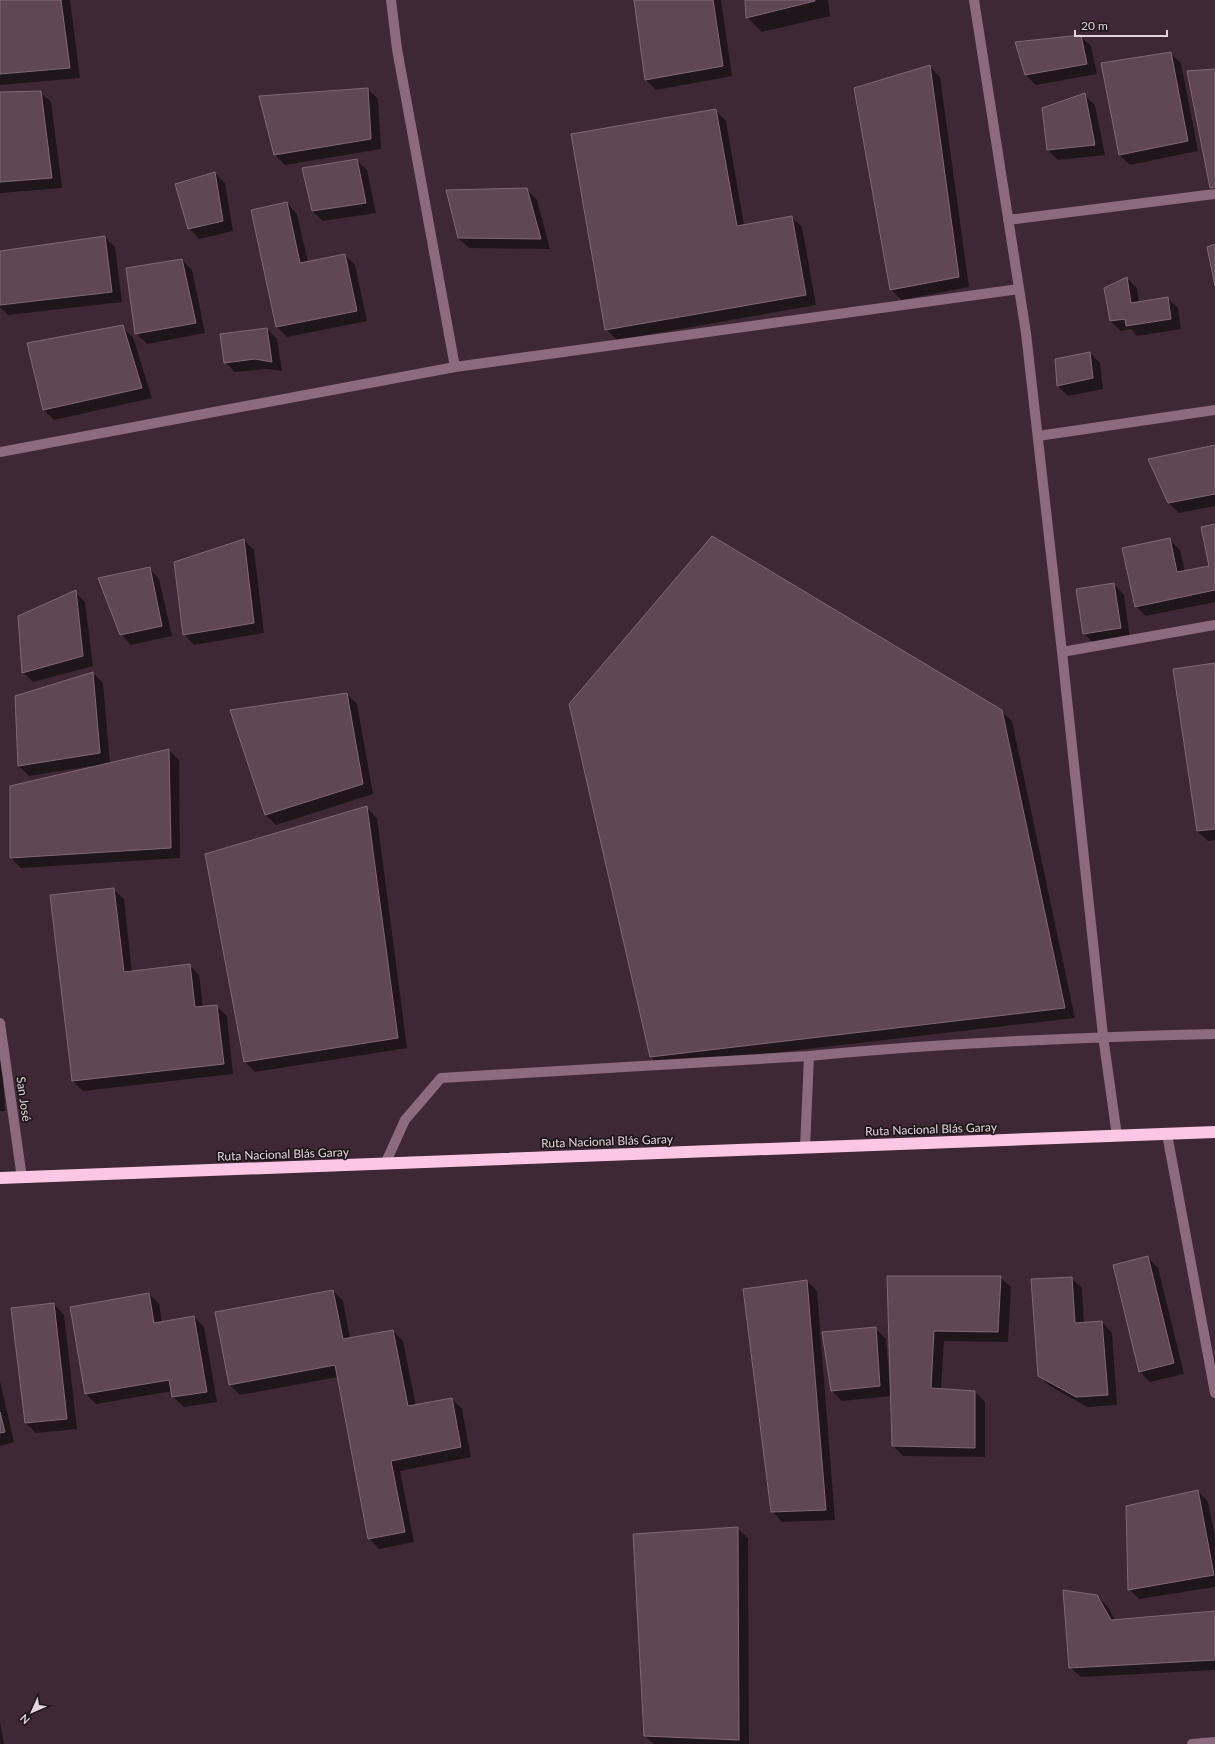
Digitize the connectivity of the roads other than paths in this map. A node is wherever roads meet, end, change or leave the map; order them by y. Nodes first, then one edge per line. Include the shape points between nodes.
1 (391, 0) edge
2 (974, 0) edge
3 (1215, 194) edge
4 (1008, 220) junction
5 (1019, 289) junction
6 (455, 367) junction
7 (1215, 410) edge
8 (1038, 436) junction
9 (0, 452) edge
10 (1215, 625) edge
11 (1062, 652) junction
12 (0, 1024) edge
13 (1215, 1034) edge
14 (1103, 1036) junction
15 (809, 1056) junction
16 (1215, 1132) edge
17 (1167, 1134) junction
18 (1117, 1136) junction
19 (805, 1148) junction
20 (385, 1164) junction
21 (0, 1178) edge
22 (22, 1178) junction
23 (1215, 1393) edge
24 (1215, 1742) edge
25 (1192, 1744) edge

1 - 6 street via 397,49
2 - 4 street
3 - 4 street
4 - 5 street
5 - 6 street
5 - 8 street
6 - 9 street
7 - 8 street
8 - 11 street
10 - 11 street
11 - 14 street
12 - 22 street, San José
13 - 14 street
14 - 15 street via 867,1050
14 - 18 street
15 - 19 street
15 - 20 street via 441,1078 405,1120
16 - 17 highway, Ruta Nacional Blás Garay
17 - 18 highway, Ruta Nacional Blás Garay
17 - 23 street
18 - 19 highway, Ruta Nacional Blás Garay
19 - 20 highway, Ruta Nacional Blás Garay
20 - 22 highway, Ruta Nacional Blás Garay
21 - 22 highway, Ruta Nacional Blás Garay
24 - 25 street

